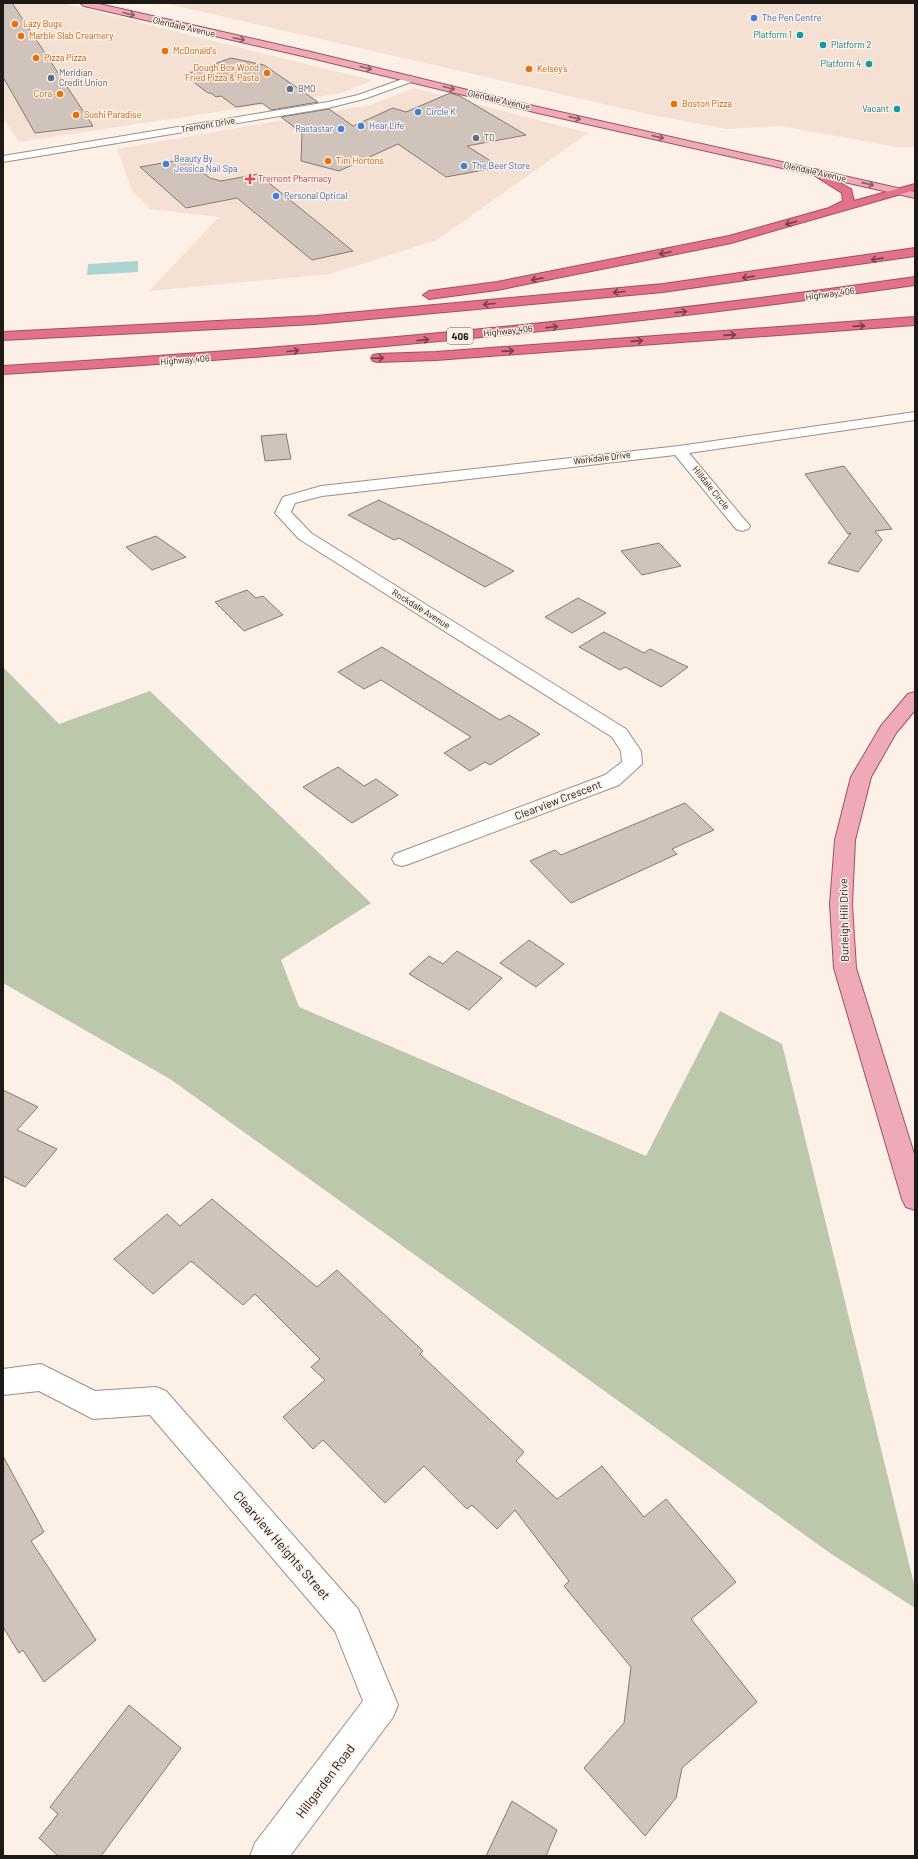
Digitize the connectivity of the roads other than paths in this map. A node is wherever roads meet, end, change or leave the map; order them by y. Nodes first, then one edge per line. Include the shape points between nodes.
1 (84, 3) edge
2 (119, 3) edge
3 (386, 63) dead end
4 (431, 73) dead end
5 (411, 79) junction
6 (3, 159) edge
7 (816, 172) junction
8 (900, 178) dead end
9 (915, 182) edge
10 (915, 187) edge
11 (902, 191) junction
12 (915, 194) edge
13 (829, 212) junction
14 (915, 252) edge
15 (915, 281) edge
16 (420, 297) dead end
17 (389, 301) dead end
18 (915, 321) edge
19 (10, 336) edge
20 (3, 370) edge
21 (915, 416) edge
22 (679, 450) junction
23 (289, 500) joint
24 (742, 526) dead end
25 (915, 698) edge
26 (577, 706) joint
27 (402, 859) dead end
28 (915, 1199) edge
29 (3, 1382) edge
30 (381, 1705) joint
31 (268, 1856) edge

1 -> 5 main road, Glendale Avenue
2 - 3 main road, Glendale Avenue
4 - 5 main road
5 - 6 street, Tremont Drive via 346,101
5 -> 7 main road, Glendale Avenue
7 -> 11 main road, Glendale Avenue
7 - 13 highway via 847,191 849,195 848,203
8 - 9 main road
10 - 11 highway
11 - 12 main road, Glendale Avenue
11 - 13 highway
13 -> 16 highway via 731,239 634,260 497,286
14 -> 19 highway via 647,290 315,320
20 -> 15 highway, Highway 406 / 406 via 187,360 420,341 807,297
17 - 19 highway via 231,318
20 -> 18 highway via 443,356
21 - 22 street, Warkdale Drive
22 - 23 street, Warkdale Drive via 321,491
22 - 24 street, Hilldale Circle
23 - 26 street, Rockdale Avenue via 283,513 305,536
25 - 28 main road, Burleigh Hill Drive via 888,730 861,777 845,840 842,904 845,968
26 - 27 street, Clearview Crescent via 619,733 631,751 632,764 612,780
29 - 30 street, Clearview Heights Street via 41,1377 93,1405 156,1401 347,1620
30 - 31 street, Hillgarden Road

